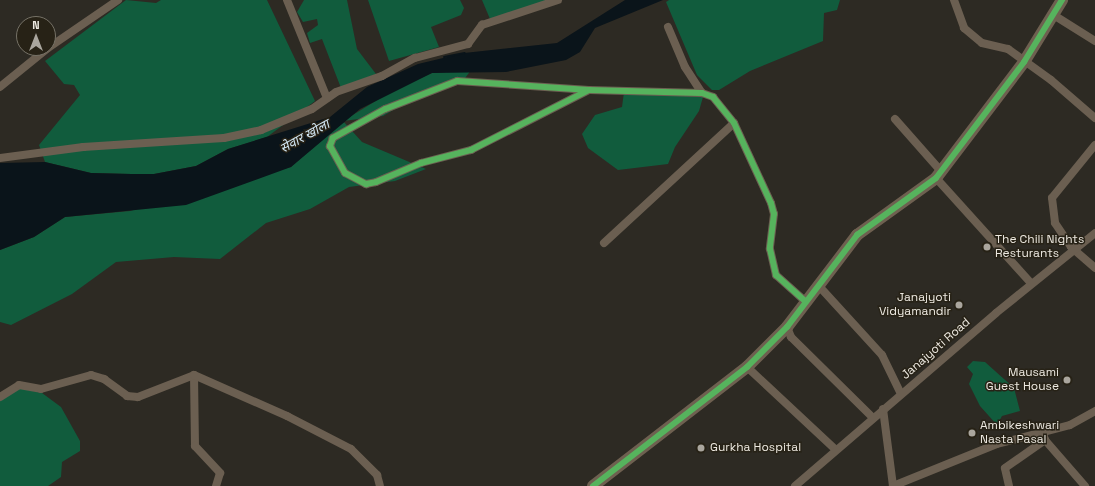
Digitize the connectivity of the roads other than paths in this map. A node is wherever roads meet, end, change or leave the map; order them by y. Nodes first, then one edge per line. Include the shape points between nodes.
1 (118, 0) edge
2 (286, 0) edge
3 (558, 0) edge
4 (954, 0) edge
5 (1062, 0) edge
6 (1052, 14) junction
7 (668, 27) dead end
8 (1095, 41) edge
9 (56, 43) edge
10 (38, 56) edge
11 (1024, 62) junction
12 (0, 87) edge
13 (589, 90) junction
14 (702, 93) junction
15 (327, 98) junction
16 (1095, 118) edge
17 (895, 119) dead end
18 (734, 123) junction
19 (1095, 145) edge
20 (0, 158) edge
21 (938, 174) junction
22 (1095, 233) edge
23 (604, 243) dead end
24 (1074, 248) junction
25 (1095, 268) edge
26 (1031, 283) junction
27 (818, 285) junction
28 (805, 301) junction
29 (787, 327) junction
30 (746, 367) junction
31 (194, 375) junction
32 (0, 385) edge
33 (9, 392) junction
34 (901, 394) junction
35 (0, 397) edge
36 (883, 409) junction
37 (1095, 411) edge
38 (873, 418) junction
39 (1044, 437) junction
40 (835, 449) junction
41 (216, 486) edge
42 (380, 486) edge
43 (593, 486) edge
44 (795, 486) edge
45 (893, 486) edge
46 (1008, 486) edge
47 (1085, 486) edge

1 - 9 street
2 - 15 street
3 - 15 street via 482,25 468,44 415,58
4 - 11 street via 964,28 982,43 1008,49
5 - 6 street
6 - 8 street
6 - 11 street
7 - 14 street via 685,67
10 - 12 street
11 - 16 street via 1051,80
11 - 21 street
13 - 13 street via 471,150 422,163 376,182 366,184 345,173 330,146 333,138 385,109 457,81
13 - 14 street
14 - 18 street via 713,97
15 - 20 street via 312,109 261,130 224,138 83,147
17 - 21 street
18 - 23 street
18 - 28 street via 772,208 771,264 776,275
19 - 24 street via 1052,198 1055,223
21 - 26 street
21 - 27 street via 857,235
22 - 24 street, Janajyoti Road
24 - 25 street
24 - 26 street, Janajyoti Road
26 - 34 street, Janajyoti Road
27 - 28 street
27 - 34 street via 882,355
28 - 29 street
29 - 30 street
29 - 38 street via 791,337
30 - 40 street
30 - 43 street
31 - 33 street via 138,397 127,396 104,379 91,375 41,389 19,385
31 - 41 street via 195,446 220,473
31 - 42 street via 287,416 351,449 377,475
32 - 33 street
33 - 35 street
34 - 36 street, Janajyoti Road
36 - 38 street, Janajyoti Road
36 - 45 street
37 - 39 street via 1070,426
38 - 40 street, Janajyoti Road
39 - 45 street via 997,444
39 - 46 street via 1005,468
39 - 47 street
40 - 44 street, Janajyoti Road

